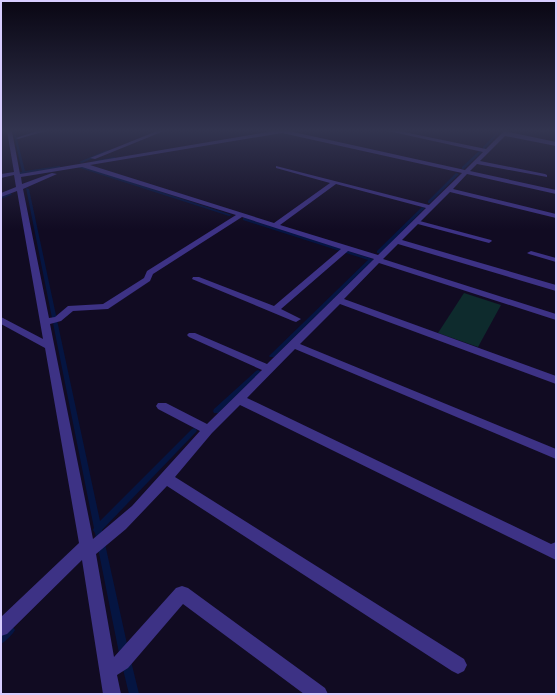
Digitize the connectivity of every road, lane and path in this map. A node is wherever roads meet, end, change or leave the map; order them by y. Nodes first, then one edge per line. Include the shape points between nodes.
1 (16, 163) edge
2 (82, 163) edge
3 (88, 163) edge
4 (426, 163) edge
5 (474, 163) edge
6 (483, 163) edge
7 (78, 165) junction
8 (278, 167) dead end
9 (465, 172) junction
10 (17, 174) junction
11 (1, 176) edge
12 (545, 176) dead end
13 (335, 182) junction
14 (20, 188) junction
15 (448, 190) junction
16 (556, 192) edge
17 (1, 195) edge
18 (430, 207) junction
19 (241, 215) junction
20 (556, 216) edge
21 (416, 222) junction
22 (274, 225) junction
23 (396, 241) junction
24 (489, 241) dead end
25 (347, 248) junction
26 (531, 253) dead end
27 (378, 259) junction
28 (556, 260) edge
29 (196, 279) dead end
30 (556, 288) edge
31 (337, 300) junction
32 (275, 310) junction
33 (556, 318) edge
34 (296, 319) dead end
35 (1, 320) edge
36 (51, 321) junction
37 (192, 335) dead end
38 (293, 345) junction
39 (50, 348) junction
40 (269, 369) junction
41 (556, 380) edge
42 (239, 399) junction
43 (162, 406) dead end
44 (208, 430) junction
45 (556, 454) edge
46 (165, 478) junction
47 (91, 547) junction
48 (556, 549) edge
49 (1, 628) edge
50 (458, 665) dead end
51 (107, 671) junction
52 (112, 694) edge
53 (318, 694) edge

1 - 10 street
2 - 7 street
3 - 7 street
4 - 9 street
5 - 9 street
6 - 12 street
7 - 10 street
7 - 14 street
7 - 19 street
8 - 13 street
9 - 15 street
9 - 16 street
10 - 11 street
10 - 14 street
13 - 18 street
13 - 22 street
14 - 17 street
14 - 36 street
15 - 18 street
15 - 20 street
18 - 21 street
19 - 22 street
19 - 36 street via 150,273 148,279 105,307 71,308
21 - 23 street
21 - 24 lane
22 - 25 street
23 - 27 street
23 - 30 street
25 - 27 street
25 - 32 street
26 - 28 lane
27 - 31 street
27 - 33 street
29 - 32 street
31 - 38 street
31 - 41 street
32 - 34 street
35 - 39 street
36 - 39 street
37 - 40 street
38 - 40 street
38 - 45 street
39 - 47 street
40 - 42 street
42 - 44 street
42 - 48 street via 555,554
43 - 44 street
44 - 46 street
46 - 47 street via 110,535
46 - 50 street
47 - 49 street
47 - 51 street
51 - 52 street
51 - 53 street via 126,658 182,594

